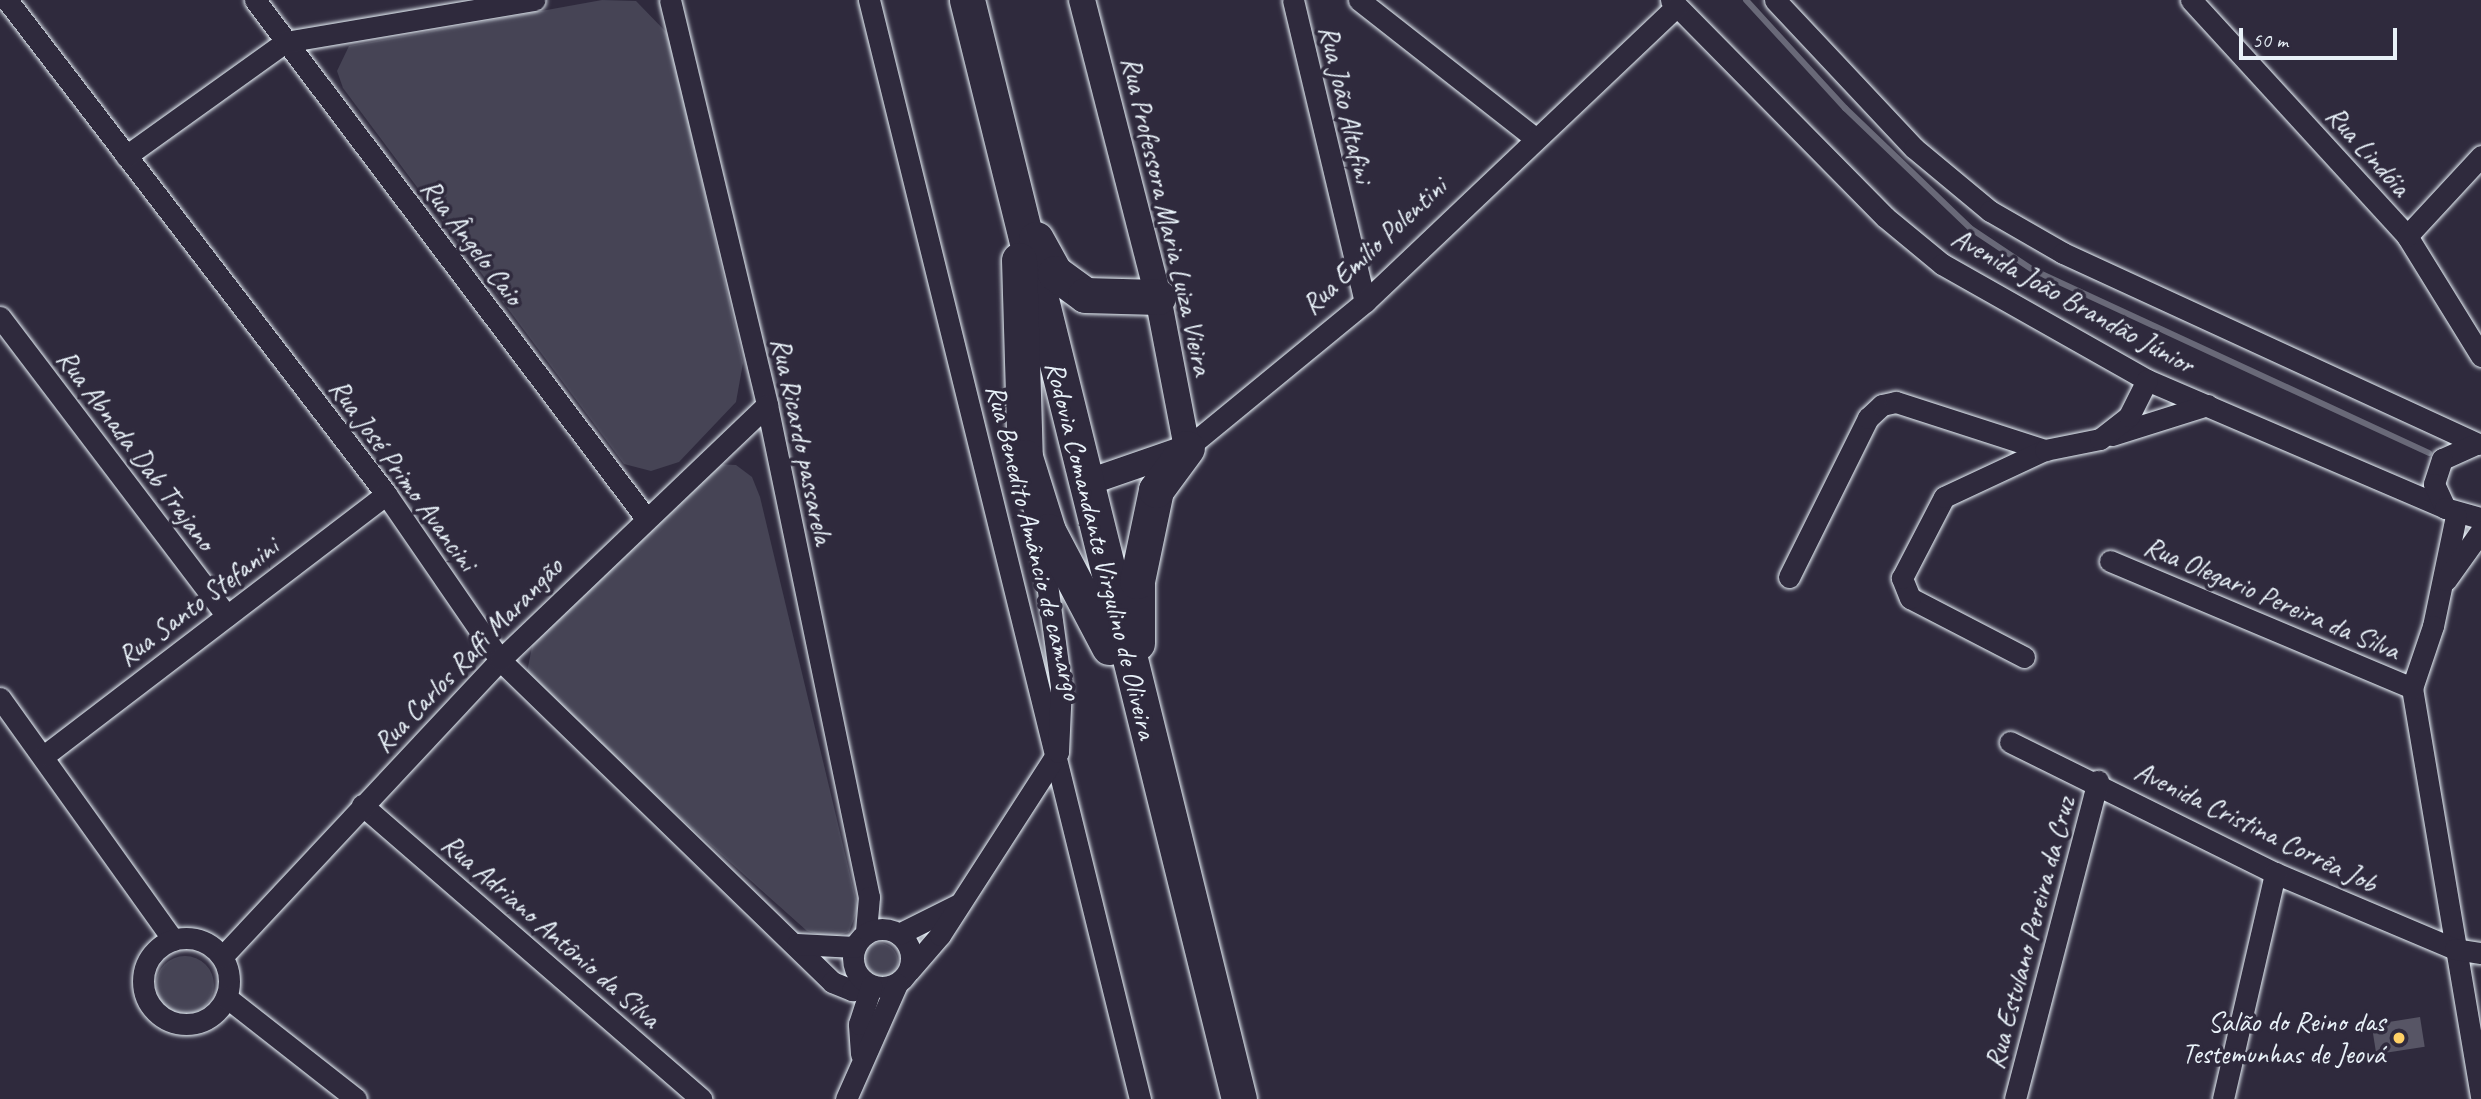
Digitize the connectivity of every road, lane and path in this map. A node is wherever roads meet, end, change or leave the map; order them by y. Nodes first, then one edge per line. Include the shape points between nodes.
1 (7, 0) edge
2 (255, 0) edge
3 (534, 0) edge
4 (670, 0) edge
5 (869, 0) edge
6 (967, 0) edge
7 (1082, 0) edge
8 (1293, 0) edge
9 (1359, 0) edge
10 (1775, 0) edge
11 (2191, 0) edge
12 (1673, 3) edge
13 (285, 42) junction
14 (1535, 138) junction
15 (126, 156) junction
16 (2481, 156) edge
17 (1021, 211) junction
18 (2407, 236) junction
19 (1158, 297) junction
20 (1364, 302) junction
21 (0, 317) edge
22 (2481, 356) edge
23 (2147, 380) junction
24 (767, 405) junction
25 (2207, 405) junction
26 (2100, 439) junction
27 (2479, 444) edge
28 (1187, 448) junction
29 (2046, 450) junction
30 (1083, 484) junction
31 (386, 494) junction
32 (1035, 499) junction
33 (2450, 512) junction
34 (645, 517) junction
35 (2481, 518) edge
36 (2481, 531) edge
37 (2110, 561) dead end
38 (1789, 576) dead end
39 (2441, 587) junction
40 (227, 616) junction
41 (2024, 657) dead end
42 (500, 660) junction
43 (2412, 688) junction
44 (0, 698) edge
45 (1142, 720) junction
46 (2010, 742) dead end
47 (1058, 752) junction
48 (45, 755) junction
49 (2098, 781) junction
50 (362, 805) junction
51 (2275, 873) junction
52 (869, 897) junction
53 (957, 905) junction
54 (896, 932) junction
55 (173, 940) junction
56 (861, 940) junction
57 (797, 944) junction
58 (2455, 948) junction
59 (2481, 953) edge
60 (222, 957) junction
61 (903, 977) junction
62 (870, 986) junction
63 (226, 997) junction
64 (861, 1056) junction
65 (2481, 1097) edge
66 (356, 1099) edge
67 (702, 1099) edge
68 (846, 1099) edge
69 (1140, 1099) edge
70 (1239, 1099) edge
71 (2015, 1099) edge
72 (2223, 1099) edge

1 - 15 street, Rua José Primo Avancini
2 - 13 street, Rua Ângelo Caio
3 - 13 street
4 - 24 street, Rua Ricardo passarela
5 - 47 street, Rua Benedito Amâncio de camargo
6 - 17 highway, Rodovia Comandante Virgulino de Oliveira
7 - 19 street, Rua Professora Maria Luiza Vieira
8 - 20 street, Rua João Altafini
9 - 14 street
10 - 27 street, Avenida João Brandão Júnior via 1914,148 1990,211 2063,253
11 - 18 street, Rua Lindóia
12 - 14 street, Rua Emílio Polentini
12 - 23 street, Avenida João Brandão Júnior via 1885,217 1942,264
13 - 15 street
13 - 34 street, Rua Ângelo Caio
14 - 20 street, Rua Emílio Polentini
15 - 31 street, Rua José Primo Avancini
16 - 18 street
17 - 19 highway via 1055,273 1086,295
17 - 30 highway, Rodovia Comandante Virgulino de Oliveira
17 - 32 highway via 1017,328 1025,457
18 - 22 street, Rua Lindóia
19 - 28 street, Rua Professora Maria Luiza Vieira
20 - 28 street, Rua Emílio Polentini
21 - 40 street, Rua Abnada Dab Trajano
23 - 25 street, Avenida João Brandão Júnior
23 - 26 street via 2129,416
24 - 34 street, Rua Carlos Raffi Marangão
24 - 52 street, Rua Ricardo passarela
25 - 26 street
25 - 33 street, Avenida João Brandão Júnior
26 - 29 street
27 - 33 street via 2452,449 2436,470 2434,484
28 - 30 street, Rua Emílio Polentini
28 - 45 highway via 1156,490 1138,581
29 - 38 street via 1896,402 1882,405 1868,418
29 - 41 street via 1944,497 1902,578 1910,598
30 - 32 highway
30 - 45 highway, Rodovia Comandante Virgulino de Oliveira
31 - 40 street, Rua Santo Stefanini
31 - 42 street, Rua José Primo Avancini
32 - 45 highway
32 - 47 street via 1061,686
33 - 35 street, Avenida João Brandão Júnior
33 - 39 street
34 - 42 street, Rua Carlos Raffi Marangão
36 - 39 street
37 - 43 street, Rua Olegario Pereira da Silva
39 - 43 street
40 - 48 street, Rua Santo Stefanini
42 - 50 street, Rua Carlos Raffi Marangão
42 - 57 street, Rua José Primo Avancini
43 - 58 street
44 - 48 street
45 - 70 highway, Rodovia Comandante Virgulino de Oliveira
46 - 49 street, Avenida Cristina Corrêa Job
47 - 53 street
47 - 69 street, Rua Benedito Amâncio de camargo
48 - 55 street
49 - 51 street, Avenida Cristina Corrêa Job
49 - 71 street, Rua Estulano Pereira da Cruz
50 - 60 street, Rua Carlos Raffi Marangão
50 - 67 street, Rua Adriano Antônio da Silva
51 - 58 street, Avenida Cristina Corrêa Job
51 - 72 street
52 - 54 street, Rua Ricardo passarela
52 - 56 street, Rua Ricardo passarela
53 - 54 street
53 - 61 street
54 - 56 street
54 - 61 street via 911,950
55 - 60 street via 200,940
55 - 63 street via 144,970 154,1011 194,1023 208,1018
56 - 57 street
56 - 62 street via 853,965
57 - 62 street, Rua José Primo Avancini via 841,988
58 - 59 street, Avenida Cristina Corrêa Job
58 - 65 street
60 - 63 street
61 - 62 street
61 - 64 street
62 - 64 street via 859,1024
63 - 66 street
64 - 68 street

